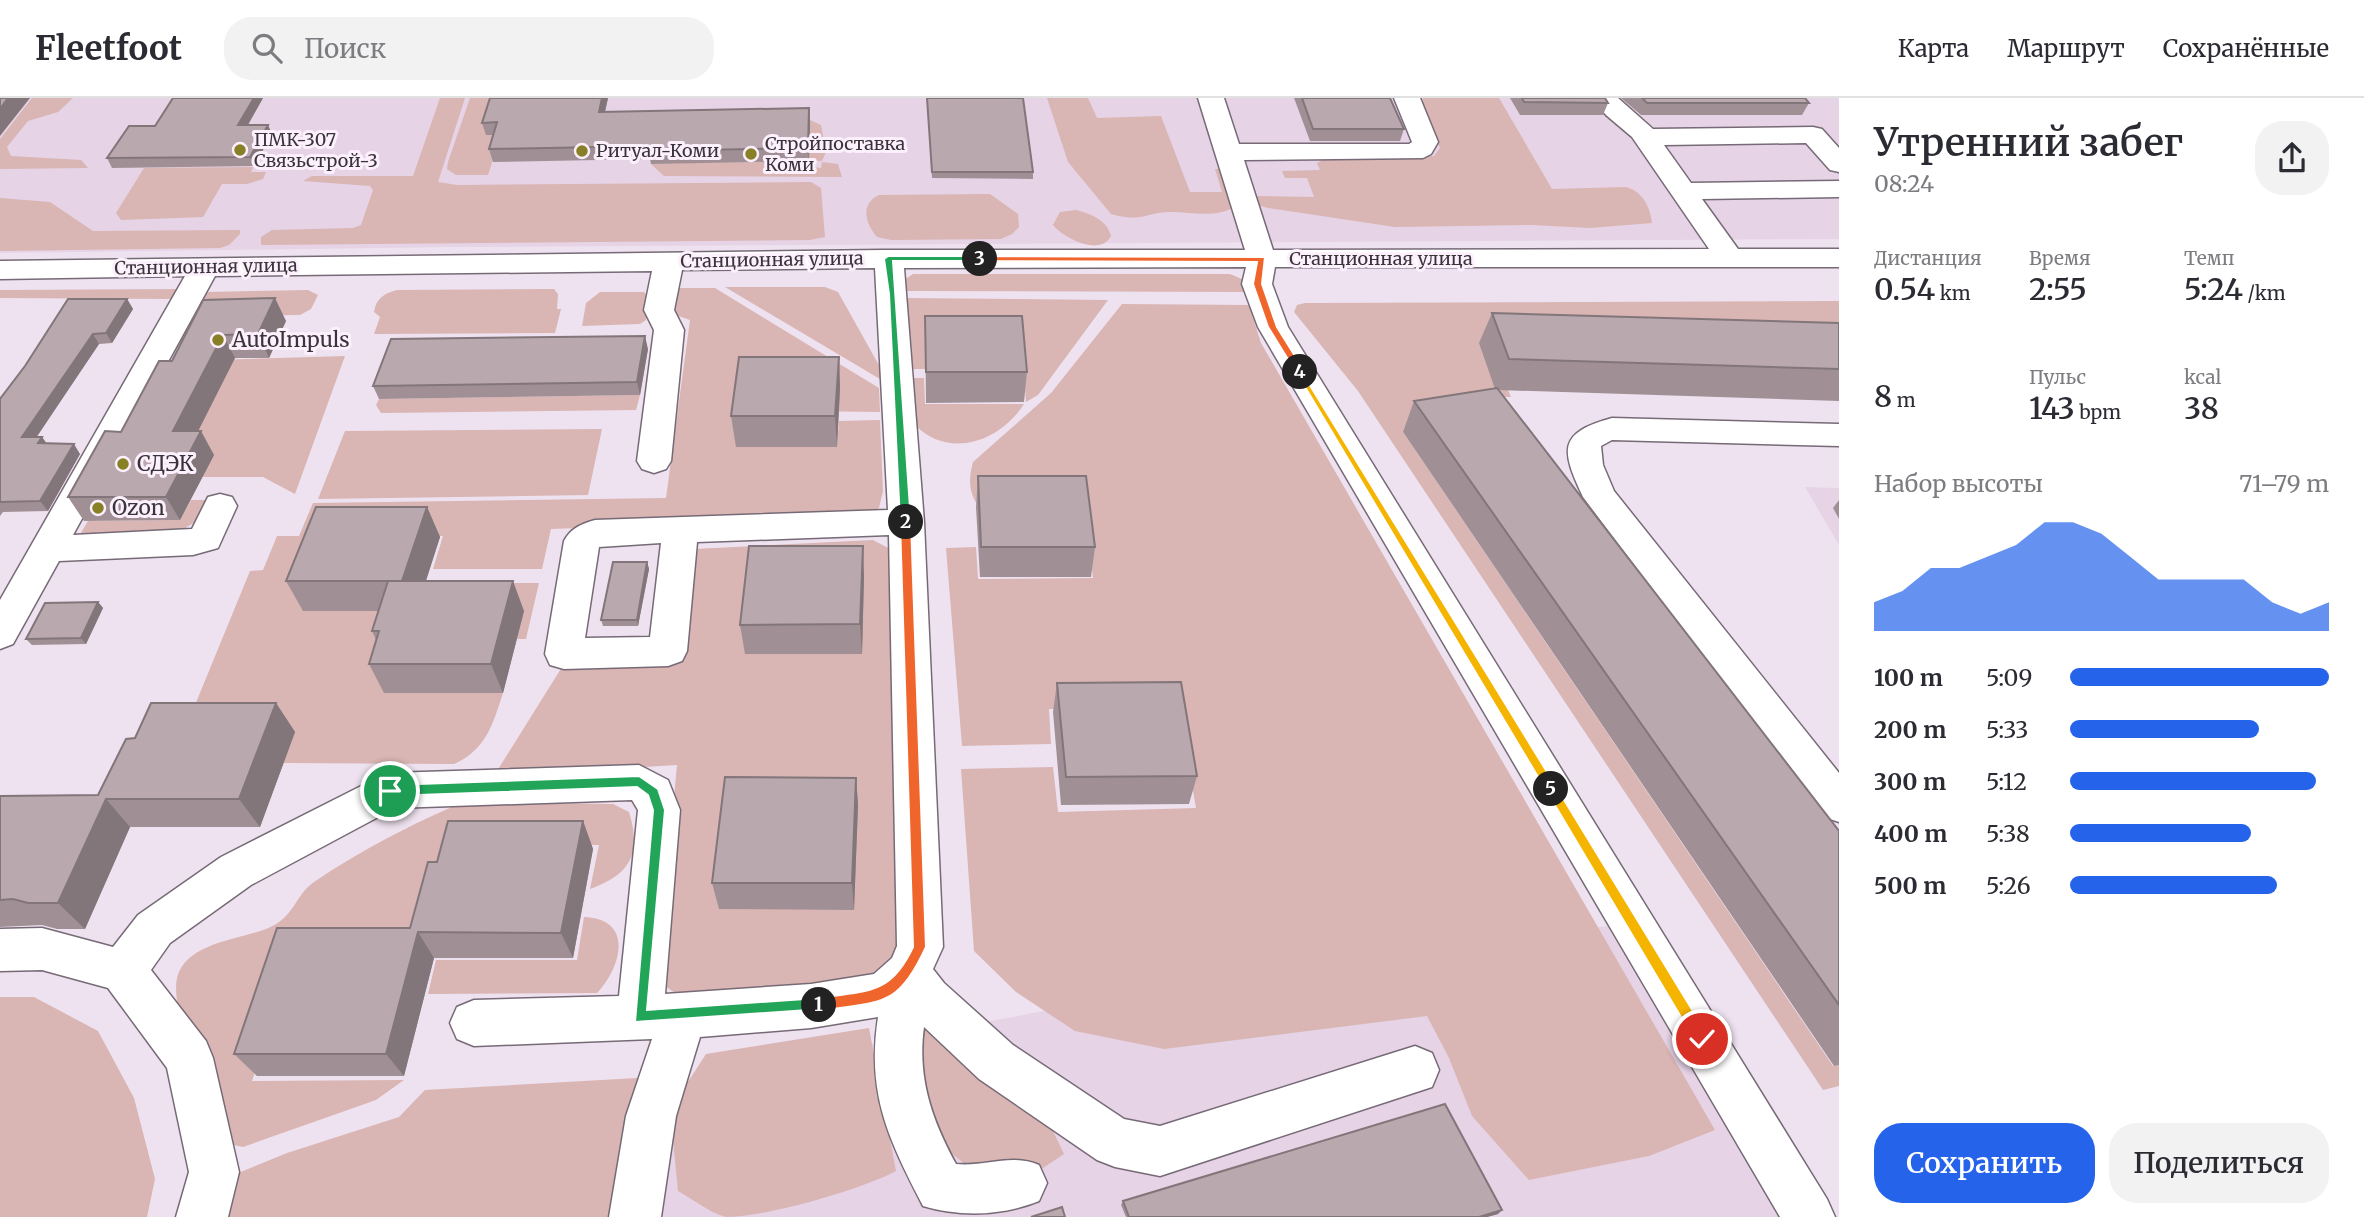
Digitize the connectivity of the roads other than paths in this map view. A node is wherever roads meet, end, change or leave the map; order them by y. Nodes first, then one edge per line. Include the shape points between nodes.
1 (1210, 98) edge
2 (1407, 98) edge
3 (1605, 98) edge
4 (1646, 137) junction
5 (1228, 152) junction
6 (1839, 164) edge
7 (1839, 189) edge
8 (1684, 191) junction
9 (1839, 258) edge
10 (888, 259) junction
11 (1262, 259) junction
12 (1730, 259) junction
13 (669, 261) junction
14 (205, 267) junction
15 (0, 270) edge
16 (1839, 435) edge
17 (654, 461) dead end
18 (220, 506) dead end
19 (906, 522) junction
20 (680, 530) dead end
21 (47, 549) junction
22 (0, 634) edge
23 (1839, 804) edge
24 (0, 950) edge
25 (123, 971) junction
26 (908, 973) junction
27 (661, 1016) junction
28 (474, 1023) dead end
29 (1415, 1070) dead end
30 (1021, 1183) dead end
31 (202, 1217) edge
32 (635, 1217) edge
33 (1809, 1217) edge

1 - 5 street
2 - 5 street via 1425,142 1414,152
3 - 4 street via 1615,113 1639,126
4 - 6 street via 1814,135
4 - 8 street
5 - 11 street
7 - 8 street
8 - 12 street
9 - 12 street, Станционная улица
10 - 11 street, Станционная улица
10 - 13 street, Станционная улица
10 - 19 street
11 - 12 street, Станционная улица
11 - 33 street via 1257,284 1273,327
13 - 14 street, Станционная улица
13 - 17 street via 659,310 669,330
14 - 15 street, Станционная улица
14 - 21 street
16 - 23 street via 1612,429 1593,434 1582,452 1600,497
18 - 21 street via 205,539
19 - 20 street
19 - 26 street via 920,947
21 - 22 street
24 - 25 street via 42,949
25 - 27 street via 155,929 236,871 390,791 639,782 653,792 659,810
25 - 31 street via 189,1058 214,1172
26 - 27 street via 885,994 811,1006
26 - 29 street via 927,999 996,1062 1115,1142 1149,1149 1160,1151
26 - 30 street via 896,1054 910,1129 941,1188 972,1191
27 - 28 street
27 - 32 street

